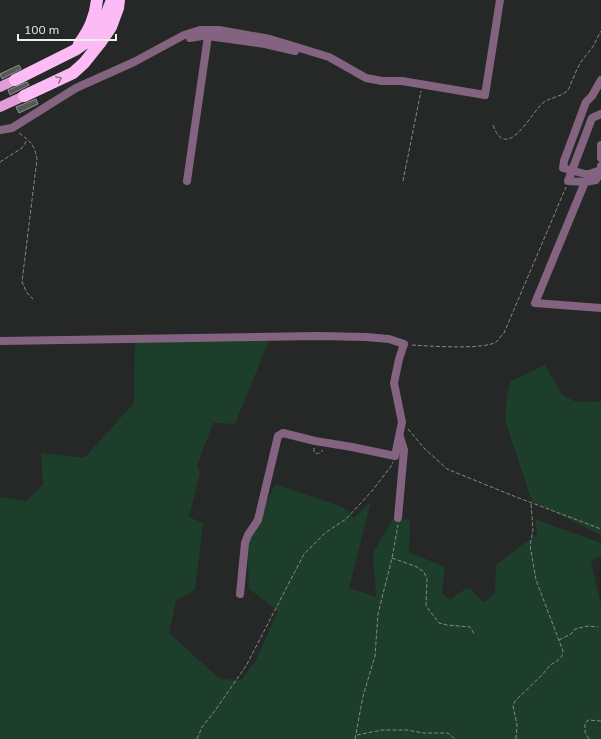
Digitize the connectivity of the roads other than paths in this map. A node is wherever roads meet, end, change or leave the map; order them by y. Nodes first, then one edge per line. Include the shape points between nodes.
1 (97, 0) edge
2 (500, 0) edge
3 (117, 2) edge
4 (208, 36) junction
5 (163, 46) junction
6 (75, 50) junction
7 (320, 54) junction
8 (15, 80) joint
9 (601, 80) edge
10 (0, 87) edge
11 (24, 96) joint
12 (0, 107) edge
13 (601, 114) edge
14 (0, 130) edge
15 (601, 145) edge
16 (601, 158) edge
17 (601, 166) edge
18 (601, 170) edge
19 (573, 171) junction
20 (187, 181) dead end
21 (585, 182) junction
22 (601, 308) edge
23 (0, 341) edge
24 (400, 436) junction
25 (398, 518) road end
26 (240, 594) dead end

1 - 6 highway via 91,26
2 - 7 street via 485,95 402,81 366,78 329,56
3 - 6 highway via 95,36
11 -> 3 highway via 73,72 84,63 111,27
4 - 5 street via 193,36
4 - 7 street
4 - 20 street
5 - 7 street via 200,30 219,30 270,39
5 - 14 street via 76,88 12,128
6 - 8 highway
8 - 10 main road
9 - 19 street via 586,102 564,161 563,168
11 - 12 main road
13 - 19 street via 592,118
15 - 16 street
17 - 18 street
18 - 19 street via 589,174
18 - 21 street via 596,180
19 - 21 street via 568,181
21 - 22 street via 535,303
23 - 24 street via 318,336 389,340 404,344 394,383 402,422
24 - 25 street via 404,450
24 - 26 street via 395,456 283,433 278,436 258,520 245,542

